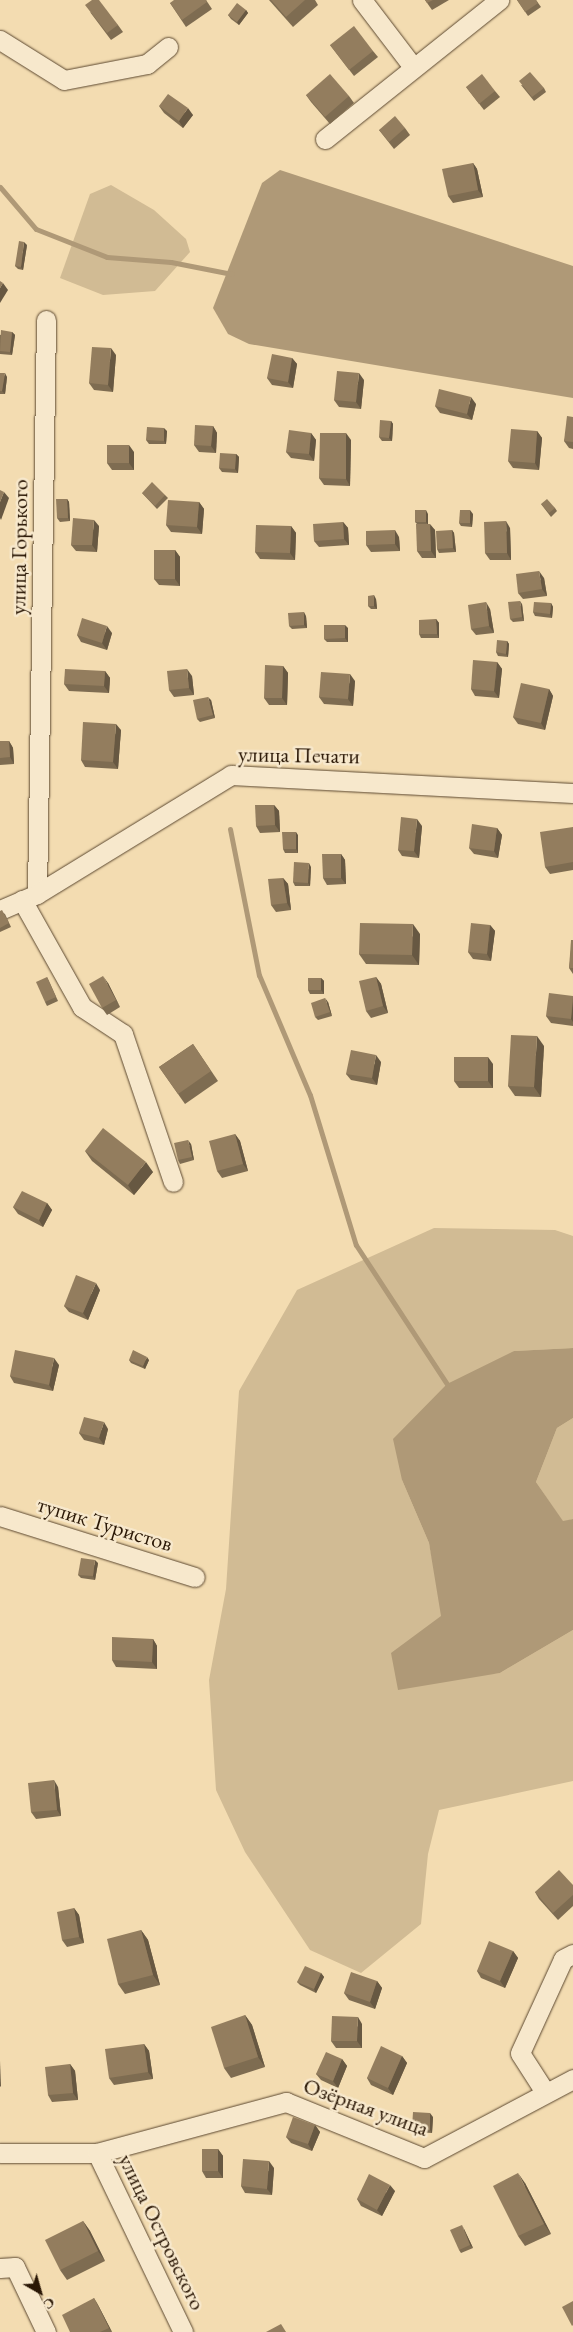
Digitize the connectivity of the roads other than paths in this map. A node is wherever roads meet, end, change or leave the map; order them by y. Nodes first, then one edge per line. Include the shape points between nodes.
1 (362, 0) edge
2 (499, 0) edge
3 (0, 40) edge
4 (168, 47) dead end
5 (413, 67) junction
6 (325, 139) dead end
7 (46, 320) dead end
8 (573, 792) edge
9 (30, 897) junction
10 (0, 910) edge
11 (173, 1182) dead end
12 (0, 1516) edge
13 (195, 1577) dead end
14 (573, 1954) edge
15 (573, 2079) edge
16 (545, 2092) junction
17 (0, 2153) edge
18 (97, 2153) junction
19 (0, 2268) edge
20 (46, 2332) edge
21 (183, 2332) edge

1 - 5 street
2 - 5 street
3 - 4 street via 64,80 147,64
5 - 6 street
7 - 9 street, улица Горького
8 - 9 street, улица Печати via 231,776
9 - 10 street, улица Печати
9 - 11 street via 82,1007 123,1034
12 - 13 street, тупик Туристов
14 - 16 street via 563,1959 520,2053
15 - 16 street
16 - 18 street, Озёрная улица via 424,2158 286,2102
17 - 18 street, Озёрная улица
18 - 21 street, улица Островского
19 - 20 street via 16,2267

